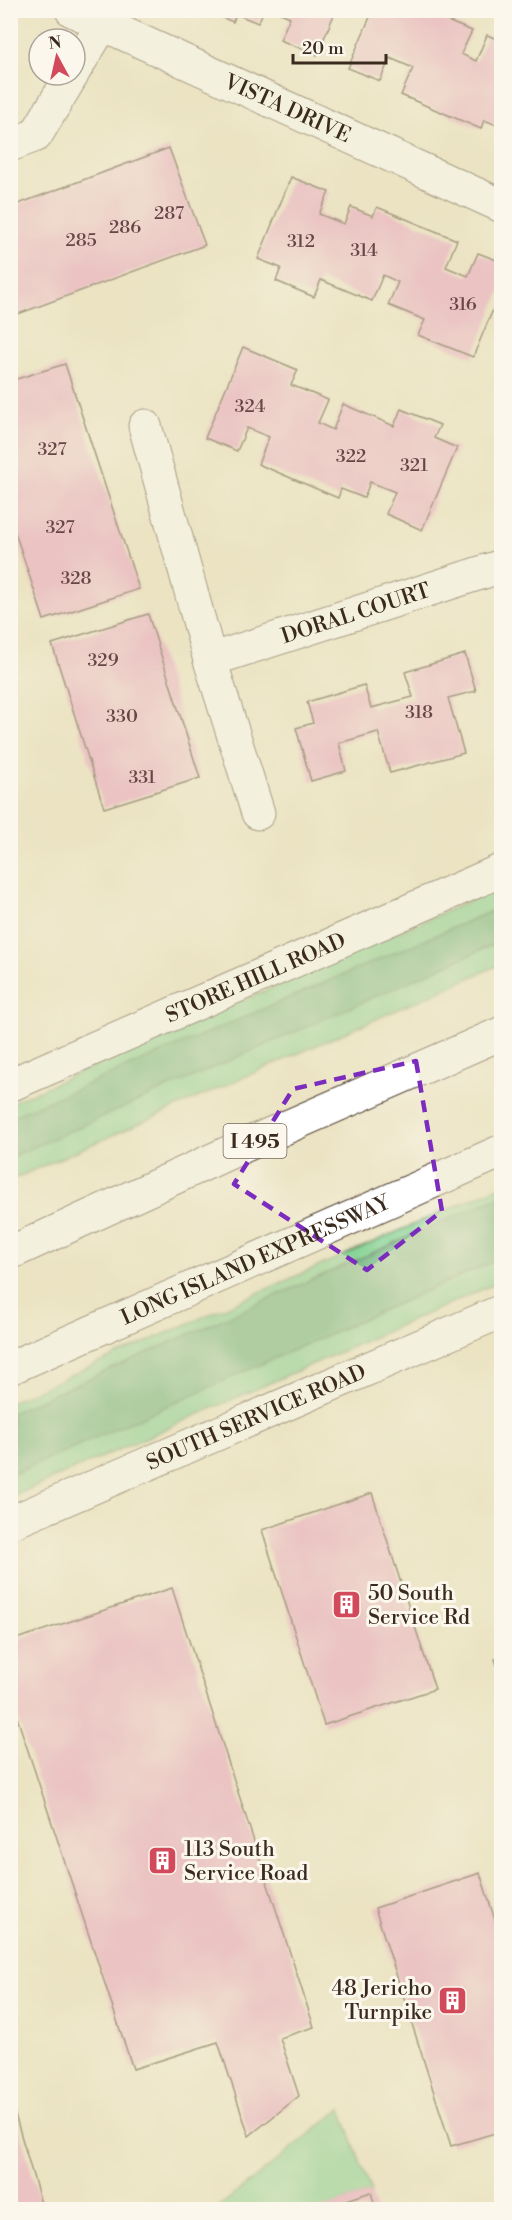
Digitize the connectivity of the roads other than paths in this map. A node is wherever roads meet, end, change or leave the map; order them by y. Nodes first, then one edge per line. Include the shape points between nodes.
1 (72, 10) edge
2 (102, 25) junction
3 (87, 49) edge
4 (65, 87) edge
5 (10, 145) edge
6 (501, 206) edge
7 (145, 426) dead end
8 (501, 566) edge
9 (210, 660) junction
10 (258, 813) dead end
11 (501, 870) edge
12 (501, 1011) edge
13 (501, 1033) edge
14 (10, 1085) edge
15 (241, 1147) junction
16 (501, 1151) edge
17 (10, 1253) edge
18 (501, 1311) edge
19 (10, 1368) edge
20 (10, 1523) edge

1 - 2 main road, VISTA DRIVE
2 - 3 main road
2 - 6 main road, VISTA DRIVE
4 - 5 main road via 36,135
7 - 9 main road
8 - 9 main road, DORAL COURT
9 - 10 main road
11 - 14 main road, STORE HILL ROAD
12 - 15 main road
13 - 15 main road, I 495
15 - 17 main road, I 495
16 - 19 main road, LONG ISLAND EXPRESSWAY
18 - 20 main road, SOUTH SERVICE ROAD

